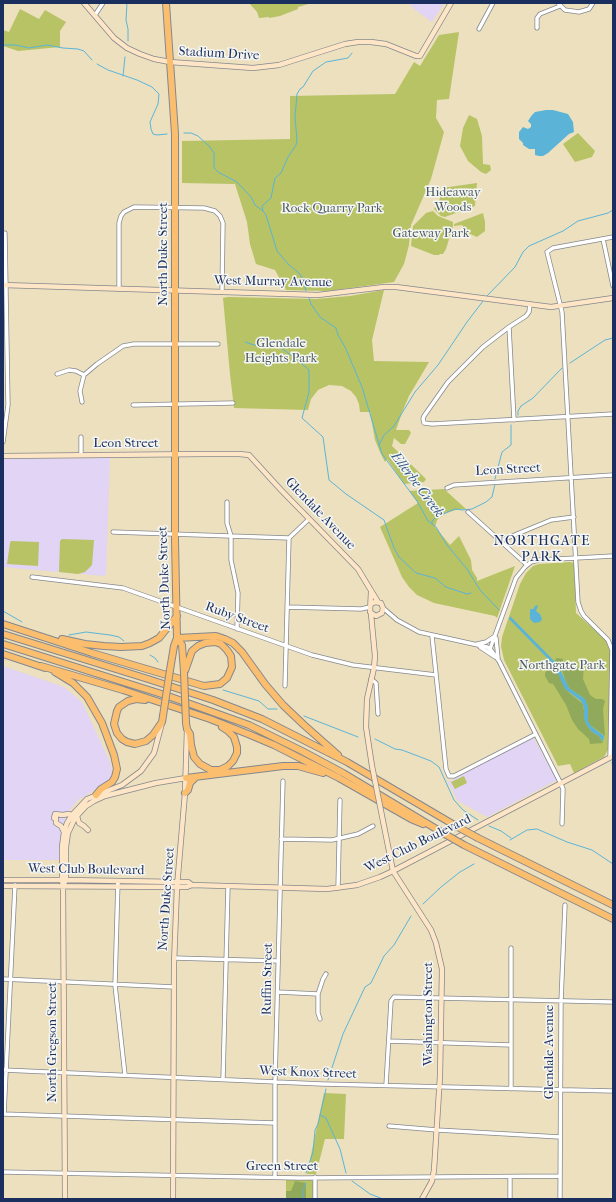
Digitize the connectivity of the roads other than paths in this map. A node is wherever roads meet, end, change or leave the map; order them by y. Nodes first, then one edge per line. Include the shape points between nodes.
1 (84, 3) edge
2 (103, 3) edge
3 (166, 3) edge
4 (452, 3) edge
5 (493, 3) edge
6 (593, 3) edge
7 (559, 5) edge
8 (95, 15) junction
9 (537, 28) dead end
10 (479, 29) dead end
11 (170, 62) junction
12 (175, 208) junction
13 (5, 233) dead end
14 (613, 237) edge
15 (4, 239) edge
16 (603, 239) junction
17 (4, 285) edge
18 (613, 286) edge
19 (119, 289) junction
20 (175, 291) junction
21 (222, 292) junction
22 (613, 298) edge
23 (530, 304) junction
24 (561, 306) junction
25 (509, 327) junction
26 (218, 344) dead end
27 (175, 345) junction
28 (57, 374) dead end
29 (84, 375) junction
30 (82, 402) dead end
31 (233, 403) dead end
32 (174, 404) junction
33 (134, 405) dead end
34 (613, 414) edge
35 (568, 416) junction
36 (514, 420) junction
37 (81, 437) dead end
38 (3, 442) edge
39 (175, 455) junction
40 (249, 455) joint
41 (3, 456) edge
42 (80, 456) junction
43 (613, 475) edge
44 (572, 478) junction
45 (447, 488) dead end
46 (227, 502) dead end
47 (468, 512) dead end
48 (574, 517) junction
49 (309, 519) junction
50 (113, 532) dead end
51 (174, 534) junction
52 (231, 536) junction
53 (289, 538) junction
54 (500, 541) junction
55 (613, 556) edge
56 (576, 558) junction
57 (527, 565) junction
58 (32, 577) dead end
59 (371, 591) junction
60 (378, 602) junction
61 (177, 606) junction
62 (287, 607) junction
63 (384, 608) junction
64 (370, 609) junction
65 (380, 615) junction
66 (177, 616) junction
67 (392, 616) junction
68 (3, 624) edge
69 (372, 626) junction
70 (237, 629) junction
71 (31, 633) junction
72 (3, 634) edge
73 (496, 635) junction
74 (432, 636) junction
75 (178, 638) junction
76 (3, 644) edge
77 (612, 644) edge
78 (476, 645) junction
79 (286, 647) junction
80 (490, 649) junction
81 (3, 654) edge
82 (499, 661) junction
83 (41, 666) junction
84 (374, 668) junction
85 (184, 672) junction
86 (436, 675) junction
87 (372, 679) junction
88 (285, 686) dead end
89 (152, 701) junction
90 (378, 714) dead end
91 (199, 716) junction
92 (163, 719) junction
93 (187, 726) junction
94 (536, 734) junction
95 (611, 757) edge
96 (347, 762) junction
97 (196, 777) junction
98 (186, 778) junction
99 (283, 781) dead end
100 (342, 781) junction
101 (561, 784) junction
102 (185, 793) junction
103 (96, 795) junction
104 (340, 800) dead end
105 (75, 816) junction
106 (562, 824) dead end
107 (373, 826) dead end
108 (435, 828) junction
109 (88, 830) dead end
110 (64, 832) junction
111 (339, 838) junction
112 (281, 839) junction
113 (393, 871) junction
114 (3, 880) edge
115 (64, 882) junction
116 (118, 884) junction
117 (178, 884) junction
118 (15, 885) junction
119 (3, 886) edge
120 (228, 886) junction
121 (280, 888) junction
122 (338, 888) junction
123 (565, 905) dead end
124 (613, 906) edge
125 (613, 919) edge
126 (511, 948) dead end
127 (174, 958) junction
128 (226, 959) junction
129 (278, 961) junction
130 (326, 974) dead end
131 (3, 979) edge
132 (10, 980) junction
133 (63, 983) junction
134 (116, 985) junction
135 (174, 987) junction
136 (278, 992) junction
137 (318, 994) junction
138 (442, 998) junction
139 (511, 1000) junction
140 (561, 1002) junction
141 (613, 1002) edge
142 (320, 1019) dead end
143 (389, 1041) junction
144 (440, 1043) junction
145 (511, 1045) junction
146 (4, 1070) edge
147 (64, 1072) junction
148 (125, 1075) junction
149 (174, 1078) junction
150 (223, 1079) junction
151 (275, 1082) junction
152 (386, 1085) junction
153 (439, 1087) junction
154 (511, 1089) junction
155 (560, 1090) junction
156 (613, 1091) edge
157 (3, 1114) edge
158 (64, 1116) junction
159 (174, 1120) junction
160 (275, 1123) junction
161 (389, 1126) dead end
162 (437, 1130) junction
163 (560, 1137) junction
164 (3, 1172) edge
165 (64, 1174) junction
166 (173, 1176) junction
167 (560, 1176) junction
168 (275, 1177) junction
169 (315, 1177) junction
170 (433, 1177) junction
171 (510, 1177) junction
172 (65, 1199) edge
173 (173, 1199) edge
174 (315, 1199) edge
175 (422, 1199) edge
176 (510, 1199) edge
177 (560, 1199) edge

1 - 8 street, Stadium Drive
2 - 8 street
3 - 11 highway, North Duke Street
4 - 11 street, Stadium Drive via 420,56 386,44 364,42 345,44 291,62 265,67 242,68
5 - 10 street
6 - 7 street via 589,8 579,12 565,10
7 - 9 street via 540,14 537,18
8 - 11 street, Stadium Drive via 108,32 127,48 145,56
11 - 12 highway, North Duke Street via 175,134
12 - 19 street via 134,207 128,208 122,214 119,222
12 - 20 highway, North Duke Street
12 - 21 street via 209,209 220,216 223,228
13 - 15 street
14 - 16 street
15 - 17 street
16 - 18 street
16 - 24 street via 553,248 546,252
17 - 19 street, West Murray Avenue
17 - 38 street via 8,405
19 - 20 street, West Murray Avenue
20 - 21 street, West Murray Avenue
20 - 27 highway, North Duke Street
21 - 23 street, West Murray Avenue via 318,296 396,287
22 - 24 street, West Murray Avenue
23 - 24 street, West Murray Avenue
23 - 25 street via 526,316
24 - 35 street
25 - 36 street
25 - 36 street via 476,353 448,382 424,416 423,422 432,424
26 - 27 street
27 - 29 street via 126,345
27 - 32 highway, North Duke Street
28 - 29 street via 69,370
29 - 30 street via 80,388
31 - 32 street
32 - 33 street
32 - 39 highway, North Duke Street
34 - 35 street
35 - 36 street
35 - 44 street
37 - 42 street
39 - 40 street, Leon Street
39 - 42 street, Leon Street
39 - 51 highway, North Duke Street
40 - 49 street, Glendale Avenue
41 - 42 street, Leon Street
43 - 44 street, Leon Street
44 - 45 street, Leon Street via 454,485
44 - 48 street
46 - 52 street via 227,523
47 - 54 street
48 - 54 street via 551,520
48 - 56 street
49 - 53 street
49 - 59 street, Glendale Avenue via 358,569
50 - 51 street
51 - 52 street
51 - 61 highway, North Duke Street
52 - 53 street
52 - 70 street via 238,593
53 - 62 street
54 - 57 street
55 - 56 street
56 - 57 street via 539,560
56 - 77 street via 580,611
57 - 73 street via 516,578
58 - 61 street, Ruby Street via 123,588
59 - 60 street, Glendale Avenue
59 - 64 street, Glendale Avenue
60 - 63 street
60 - 64 street via 374,602
61 - 66 highway, North Duke Street
61 - 70 street, Ruby Street
62 - 64 street
62 - 79 street
63 - 65 street
63 - 67 street
64 - 65 street via 374,616
64 - 69 street, Washington Street
65 - 67 street
65 - 69 street
66 - 71 highway via 159,638 142,646 85,644
66 - 75 highway, North Duke Street
67 - 74 street via 412,629
68 - 71 highway
69 - 84 street, Washington Street
70 - 79 street, Ruby Street
71 - 85 highway via 204,686 220,684 227,678 232,667 231,656 221,644 205,642 192,651
72 - 96 highway via 213,700 262,719
73 - 78 street
73 - 80 street
73 - 82 street
74 - 78 street
74 - 86 street
75 - 85 highway, North Duke Street via 182,645
75 - 92 highway, North Gregson Street, bridge via 174,646
75 - 96 highway via 216,636 233,643 294,716
76 - 108 highway via 168,696 249,725 343,773
77 - 95 street
78 - 80 street
78 - 82 street
79 - 84 street, Ruby Street via 335,661
79 - 88 street
80 - 82 street
81 - 83 highway
82 - 94 street
83 - 89 highway
83 - 103 highway via 80,688 102,723 114,755 116,773 112,782
84 - 86 street, Ruby Street
84 - 87 street, Washington Street
85 - 93 highway, North Duke Street, bridge
86 - 94 street via 446,769 449,776 454,776
87 - 90 street via 376,682
87 - 113 street, Washington Street, bridge via 366,709 366,727
89 - 91 highway
89 - 92 highway via 136,699 123,704 116,711 114,720 117,733 127,742 142,743 150,739
91 - 93 highway via 225,728 232,735 237,750 231,763 216,770 207,769 200,764 194,757
91 - 100 highway via 274,745
92 - 103 street, North Gregson Street via 154,754 147,764 128,782
93 - 98 street, North Duke Street
94 - 101 street
95 - 101 street, West Club Boulevard
96 - 124 highway, bridge via 478,838
97 - 98 highway
97 - 100 highway via 283,766 306,768
97 - 102 highway
98 - 102 street, North Duke Street
98 - 105 street, North Gregson Street via 163,781 105,796 90,803
99 - 112 street, Ruffin Street
100 - 108 highway via 411,819
101 - 106 street
101 - 113 street, West Club Boulevard
102 - 117 street, North Duke Street
103 - 105 street, North Gregson Street via 87,800
104 - 111 street
105 - 109 street
105 - 110 street, North Gregson Street via 67,822
105 - 110 street via 55,814 56,823
105 - 115 street, North Gregson Street via 67,838
107 - 111 street via 358,834
108 - 125 highway, bridge
110 - 115 street, North Gregson Street
111 - 112 street
111 - 122 street
112 - 121 street, Ruffin Street
113 - 122 street, West Club Boulevard via 361,884
113 - 138 street, Washington Street via 436,943 442,969
114 - 115 street, West Club Boulevard
115 - 116 street, West Club Boulevard
115 - 118 street, West Club Boulevard
115 - 133 street, North Gregson Street
116 - 117 street, West Club Boulevard
116 - 134 street
117 - 120 street, West Club Boulevard via 187,887
117 - 127 street, North Duke Street
118 - 119 street, West Club Boulevard
118 - 132 street
120 - 121 street, West Club Boulevard
120 - 128 street
121 - 122 street, West Club Boulevard
121 - 129 street, Ruffin Street
123 - 140 street, Glendale Avenue
126 - 139 street
127 - 128 street
127 - 135 street, North Duke Street
128 - 129 street
128 - 150 street
129 - 136 street, Ruffin Street
130 - 137 street
131 - 132 street
132 - 133 street
132 - 146 street
133 - 134 street
133 - 147 street, North Gregson Street
134 - 135 street
134 - 148 street
135 - 149 street, North Duke Street
136 - 137 street
136 - 151 street, Ruffin Street
137 - 142 street
138 - 139 street
138 - 143 street via 394,997 391,1001
138 - 144 street, Washington Street
139 - 140 street
139 - 145 street
140 - 141 street
140 - 155 street, Glendale Avenue
143 - 144 street
143 - 152 street
144 - 145 street
144 - 153 street, Washington Street
145 - 154 street
146 - 147 street, West Knox Street
146 - 157 street
147 - 148 street, West Knox Street
147 - 158 street, North Gregson Street
148 - 149 street, West Knox Street
149 - 150 street, West Knox Street
149 - 159 street, North Duke Street
150 - 151 street, West Knox Street
151 - 152 street, West Knox Street
151 - 160 street, Ruffin Street
152 - 153 street, West Knox Street
153 - 154 street, West Knox Street
153 - 162 street, Washington Street
154 - 155 street, West Knox Street
155 - 156 street, West Knox Street
155 - 163 street, Glendale Avenue
157 - 158 street
158 - 159 street
158 - 165 street, North Gregson Street
159 - 160 street
159 - 166 street, North Duke Street
160 - 168 street, Ruffin Street
161 - 162 street
162 - 163 street
162 - 170 street, Washington Street
163 - 167 street, Glendale Avenue
164 - 165 street, Green Street
165 - 166 street, Green Street
165 - 172 street, North Gregson Street
166 - 168 street, Green Street
166 - 173 street, North Duke Street
167 - 171 street, Green Street
167 - 177 street, Glendale Avenue
168 - 169 street, Green Street
169 - 170 street, Green Street
169 - 174 street
170 - 171 street, Green Street
170 - 175 street, Washington Street
171 - 176 street

